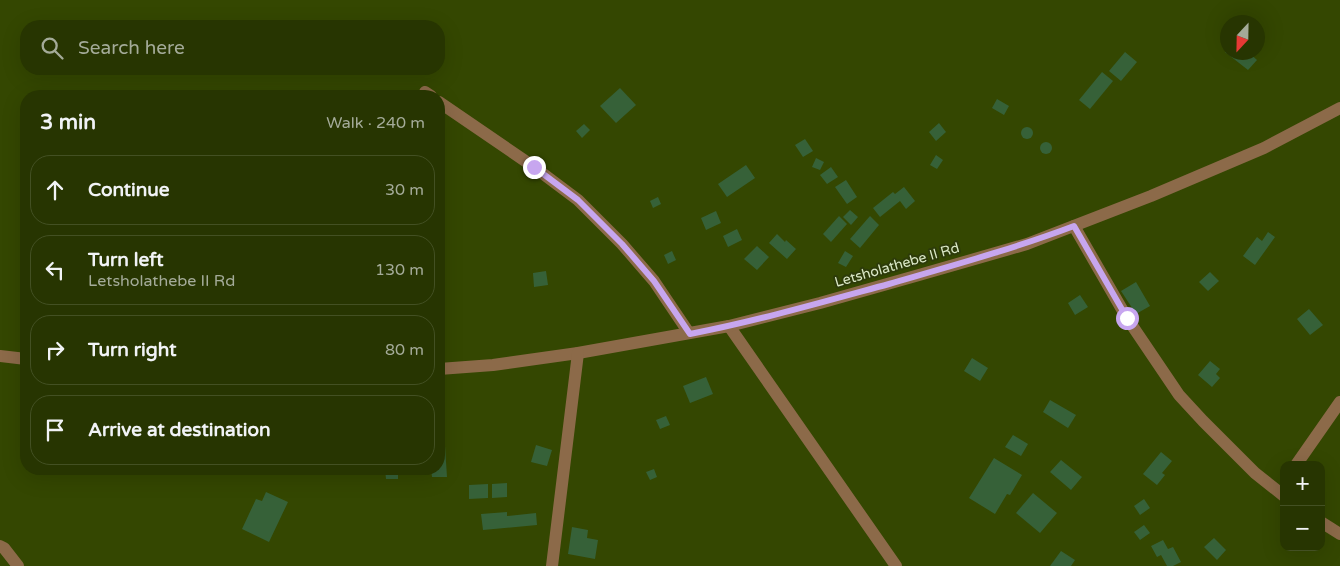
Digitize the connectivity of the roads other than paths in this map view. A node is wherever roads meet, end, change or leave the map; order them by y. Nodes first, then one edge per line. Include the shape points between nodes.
1 (445, 106) edge
2 (1340, 108) edge
3 (1074, 226) junction
4 (729, 326) junction
5 (690, 334) junction
6 (578, 353) junction
7 (0, 356) edge
8 (20, 358) edge
9 (445, 369) edge
10 (1340, 402) edge
11 (1299, 461) edge
12 (1280, 490) edge
13 (1325, 525) edge
14 (1340, 534) edge
15 (0, 546) edge
16 (18, 566) edge
17 (552, 566) edge
18 (896, 566) edge

1 - 5 street via 578,200 654,281
2 - 3 street, Letsholathebe II Rd via 1264,148
3 - 4 street, Letsholathebe II Rd via 1027,244 928,273
3 - 12 street via 1127,318 1179,394 1255,473
4 - 5 street, Letsholathebe II Rd
4 - 18 street
5 - 6 street, Letsholathebe II Rd
6 - 9 street, Letsholathebe II Rd
6 - 17 street
7 - 8 street
10 - 11 street
13 - 14 street
15 - 16 street

